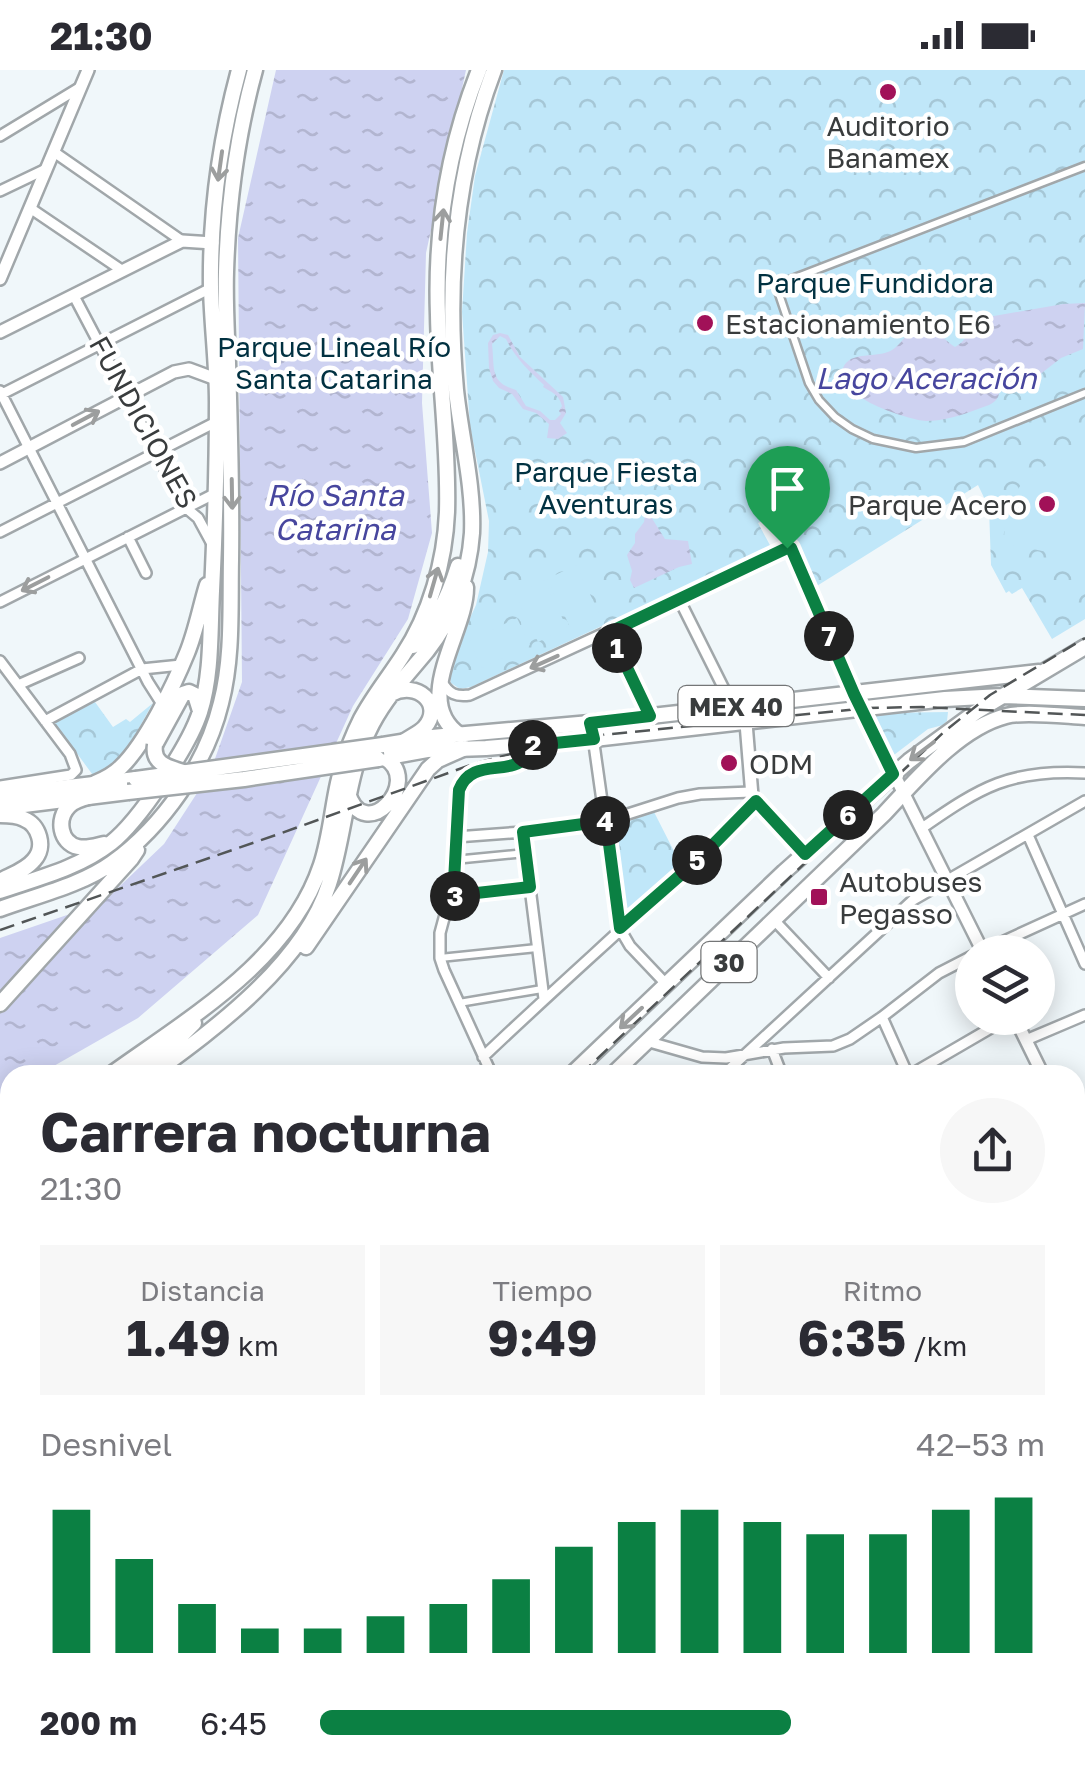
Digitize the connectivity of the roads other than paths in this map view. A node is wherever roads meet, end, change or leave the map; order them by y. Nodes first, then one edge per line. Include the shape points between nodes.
1 (88, 70) edge
2 (239, 70) edge
3 (255, 70) edge
4 (479, 70) edge
5 (494, 70) edge
6 (81, 87) junction
7 (0, 136) edge
8 (54, 152) junction
9 (1085, 166) edge
10 (46, 169) junction
11 (0, 192) edge
12 (30, 208) junction
13 (182, 242) junction
14 (213, 243) junction
15 (227, 257) junction
16 (123, 270) junction
17 (0, 279) edge
18 (211, 288) junction
19 (74, 296) junction
20 (213, 312) junction
21 (0, 332) edge
22 (99, 344) junction
23 (216, 379) junction
24 (1, 392) edge
25 (1085, 393) edge
26 (126, 397) junction
27 (216, 422) junction
28 (30, 448) junction
29 (158, 453) junction
30 (0, 464) edge
31 (470, 491) junction
32 (216, 493) junction
33 (58, 503) junction
34 (184, 507) junction
35 (0, 532) edge
36 (128, 537) junction
37 (215, 549) junction
38 (86, 558) junction
39 (214, 566) junction
40 (146, 573) dead end
41 (464, 578) junction
42 (679, 599) junction
43 (0, 602) edge
44 (610, 632) junction
45 (1085, 648) edge
46 (405, 652) junction
47 (79, 658) dead end
48 (0, 661) edge
49 (181, 665) junction
50 (142, 669) junction
51 (441, 680) junction
52 (1056, 684) junction
53 (18, 685) junction
54 (390, 694) junction
55 (854, 694) junction
56 (1002, 696) junction
57 (1085, 699) edge
58 (162, 704) junction
59 (732, 707) junction
60 (862, 710) junction
61 (200, 711) junction
62 (650, 716) junction
63 (1085, 717) edge
64 (44, 721) junction
65 (590, 723) junction
66 (746, 723) junction
67 (594, 739) junction
68 (404, 742) junction
69 (462, 742) junction
70 (526, 746) junction
71 (382, 754) junction
72 (183, 772) junction
73 (893, 774) junction
74 (1085, 774) edge
75 (132, 785) junction
76 (0, 786) edge
77 (94, 790) junction
78 (348, 793) junction
79 (903, 794) junction
80 (0, 795) edge
81 (754, 796) junction
82 (1085, 801) edge
83 (0, 812) edge
84 (606, 821) junction
85 (922, 828) junction
86 (523, 832) junction
87 (1028, 835) junction
88 (144, 836) junction
89 (456, 837) junction
90 (114, 841) junction
91 (526, 853) junction
92 (805, 854) junction
93 (454, 860) junction
94 (947, 878) junction
95 (0, 882) edge
96 (530, 887) junction
97 (0, 891) edge
98 (450, 896) junction
99 (1085, 904) edge
100 (0, 909) edge
101 (1062, 914) junction
102 (774, 920) junction
103 (620, 928) junction
104 (974, 935) edge
105 (1018, 935) edge
106 (537, 948) junction
107 (440, 958) junction
108 (955, 964) edge
109 (1085, 964) edge
110 (829, 978) junction
111 (666, 985) junction
112 (220, 994) junction
113 (543, 994) junction
114 (249, 995) junction
115 (458, 1003) junction
116 (0, 1004) edge
117 (1085, 1015) edge
118 (882, 1017) junction
119 (981, 1035) edge
120 (1023, 1035) edge
121 (1026, 1040) junction
122 (646, 1042) junction
123 (772, 1050) junction
124 (746, 1054) junction
125 (483, 1057) junction
126 (124, 1065) edge
127 (143, 1065) edge
128 (164, 1065) edge
129 (487, 1065) edge
130 (582, 1065) edge
131 (622, 1065) edge
132 (734, 1065) edge
133 (778, 1065) edge
134 (904, 1065) edge
135 (927, 1065) edge
136 (1038, 1065) edge

1 - 6 street
2 -> 14 main road via 218,169
3 - 15 main road
46 -> 4 main road via 431,596 443,545 439,247 454,150
5 - 31 main road via 459,198 452,260 454,371
6 - 7 street
6 - 8 street
8 - 10 street
8 - 13 street
9 - 25 street via 788,282 779,294 819,400 874,439 916,448 964,442
10 - 11 street
10 - 12 street
12 - 16 street
12 - 17 street
13 - 14 street
13 - 16 street
14 - 18 main road
15 - 20 main road
15 -> 88 main road via 232,504 226,676 200,758
16 - 19 street
18 - 20 main road
18 - 22 street
19 - 21 street
19 - 22 street, FUNDICIONES
20 - 23 main road
22 - 24 street
22 - 26 street, FUNDICIONES
23 - 26 street via 181,370
23 - 27 main road
24 - 28 street
28 -> 26 street
26 - 29 street, FUNDICIONES
27 - 29 street
27 - 32 main road
28 - 30 street
28 - 33 street
29 - 33 street
29 - 34 street, FUNDICIONES
31 - 41 main road
31 - 46 main road via 449,592 424,636
32 - 34 street
32 - 37 main road
33 - 35 street
33 - 38 street
34 - 36 street
34 - 37 street, FUNDICIONES
36 - 38 street
36 - 40 street
37 - 39 main road
38 -> 43 street
38 - 50 street
39 - 49 main road
39 - 61 main road
41 - 51 main road via 465,605
41 - 54 main road via 443,628
42 - 44 street
42 - 55 street via 791,548
42 - 59 street
44 -> 51 street via 470,695 450,693
44 - 62 street
45 - 52 main road via 1068,658
46 - 112 main road via 354,735 322,864 302,906 269,950
47 - 53 street
48 - 53 street
49 - 50 street
49 - 58 main road
50 - 58 street
50 - 64 street
51 - 69 main road via 443,716
52 - 55 main road, MEX 40 via 1012,676
52 - 56 main road
52 - 56 main road
52 - 57 main road
53 - 64 street
54 - 68 main road via 414,689 430,706 424,728
54 - 78 main road via 366,736
55 - 59 main road, MEX 40
55 - 60 street
56 - 60 main road, MEX 40
56 -> 73 main road
58 - 77 main road via 134,752
59 - 62 main road, MEX 40
60 - 66 main road, MEX 40
60 - 73 street
61 - 72 main road, bridge via 195,695 183,694 155,745 157,761
61 - 90 main road via 180,755
62 - 65 main road, MEX 40
63 - 79 main road, 30 via 1008,715 968,735
64 - 76 street via 76,770
65 - 67 street
65 - 69 main road, MEX 40
66 - 67 main road, MEX 40
66 - 81 street
67 - 70 main road, MEX 40
67 - 84 street
68 - 69 main road, MEX 40
68 - 71 main road, MEX 40
69 - 70 main road, MEX 40
69 - 71 main road, MEX 40
114 -> 69 main road via 304,949 428,769
70 - 89 street via 522,762 465,777
71 - 72 main road, MEX 40, bridge
71 - 75 main road, MEX 40, bridge via 244,778
71 - 78 main road via 398,776 384,808 364,814
72 - 75 main road, MEX 40, bridge
73 - 79 street
73 - 92 main road
74 - 85 street via 1005,780
75 - 77 main road, MEX 40
77 - 80 main road, MEX 40
77 - 83 main road, MEX 40
77 - 90 main road via 64,812 63,834 82,848
78 - 114 main road via 319,909 286,958
79 - 85 street
79 - 102 main road, 30
81 - 84 street via 700,794
81 - 92 street
81 - 103 street via 700,858
82 - 87 street
83 - 95 main road via 28,820 40,843 34,861
84 - 86 street
84 - 103 street
85 - 94 street
86 - 89 street
86 - 91 street
87 - 94 street
87 - 101 street
88 - 100 main road via 98,872
88 - 116 main road via 132,859
89 - 93 street
90 - 97 main road via 70,867
91 - 93 street
91 - 96 street
92 - 111 main road
93 - 98 street
94 - 104 street
94 - 110 street via 903,908
96 - 98 street
96 - 106 street
98 - 107 street
99 - 101 street
101 - 105 street
101 - 109 street
102 - 110 street
102 - 122 main road, 30
103 - 111 street
103 - 113 street
106 - 107 street
106 - 113 street
107 - 115 street
108 - 118 street
110 - 124 street
111 -> 130 main road
112 - 126 main road
112 - 127 main road
113 - 115 street
113 - 125 street
114 - 128 main road
115 - 125 street
117 - 121 street
118 - 123 street via 833,1046
118 - 134 street
119 - 135 street
120 - 121 street
121 - 136 street
122 - 124 street via 702,1057
122 - 131 main road, 30
123 - 124 street
123 - 133 street
124 - 132 street
125 - 129 street

